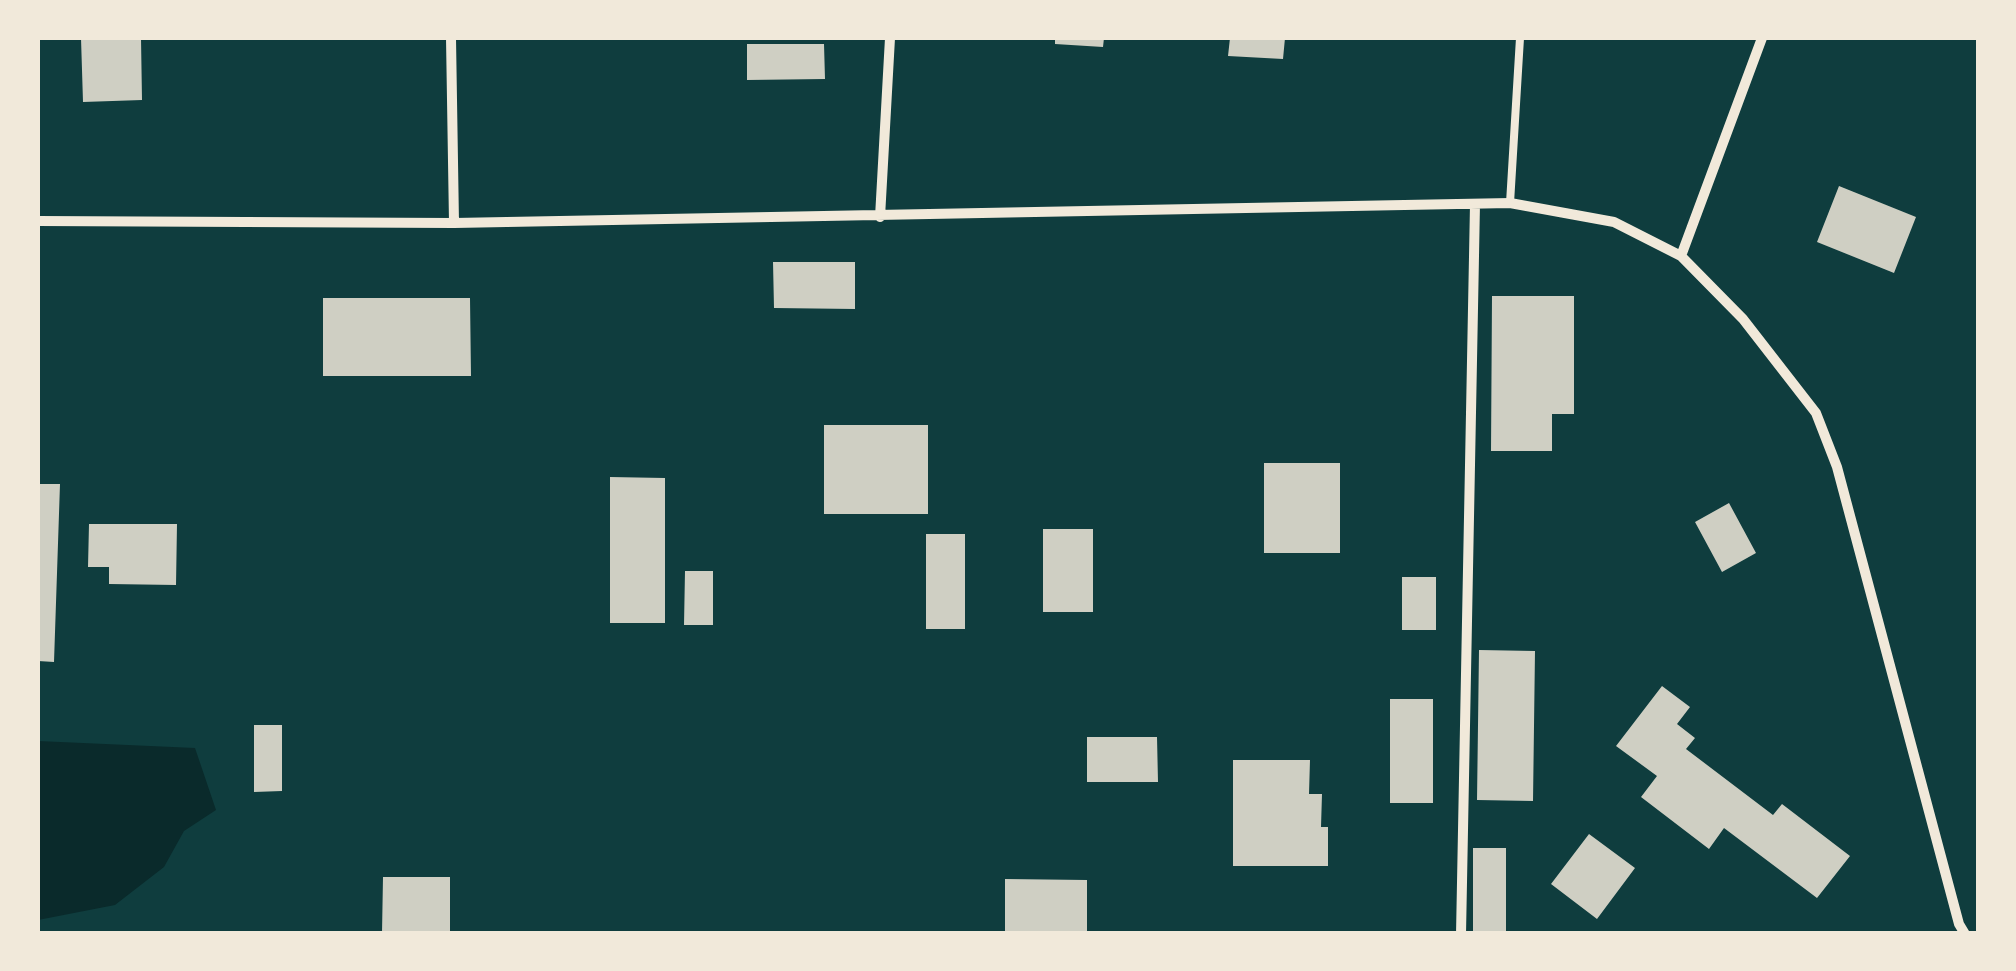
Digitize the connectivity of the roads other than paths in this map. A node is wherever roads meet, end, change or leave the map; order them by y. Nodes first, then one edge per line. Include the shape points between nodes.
1 (450, 38) edge
2 (890, 38) edge
3 (1520, 38) edge
4 (1762, 38) edge
5 (1510, 203) junction
6 (1476, 204) junction
7 (880, 218) junction
8 (38, 221) edge
9 (454, 223) junction
10 (1681, 256) junction
11 (1461, 934) edge
12 (1965, 934) edge

1 - 9 street
2 - 7 street
3 - 5 lane
4 - 10 street
5 - 6 street
5 - 10 street via 1614,222
6 - 7 street
6 - 11 street
7 - 9 street
8 - 9 street
10 - 12 street via 1743,320 1816,414 1837,467

